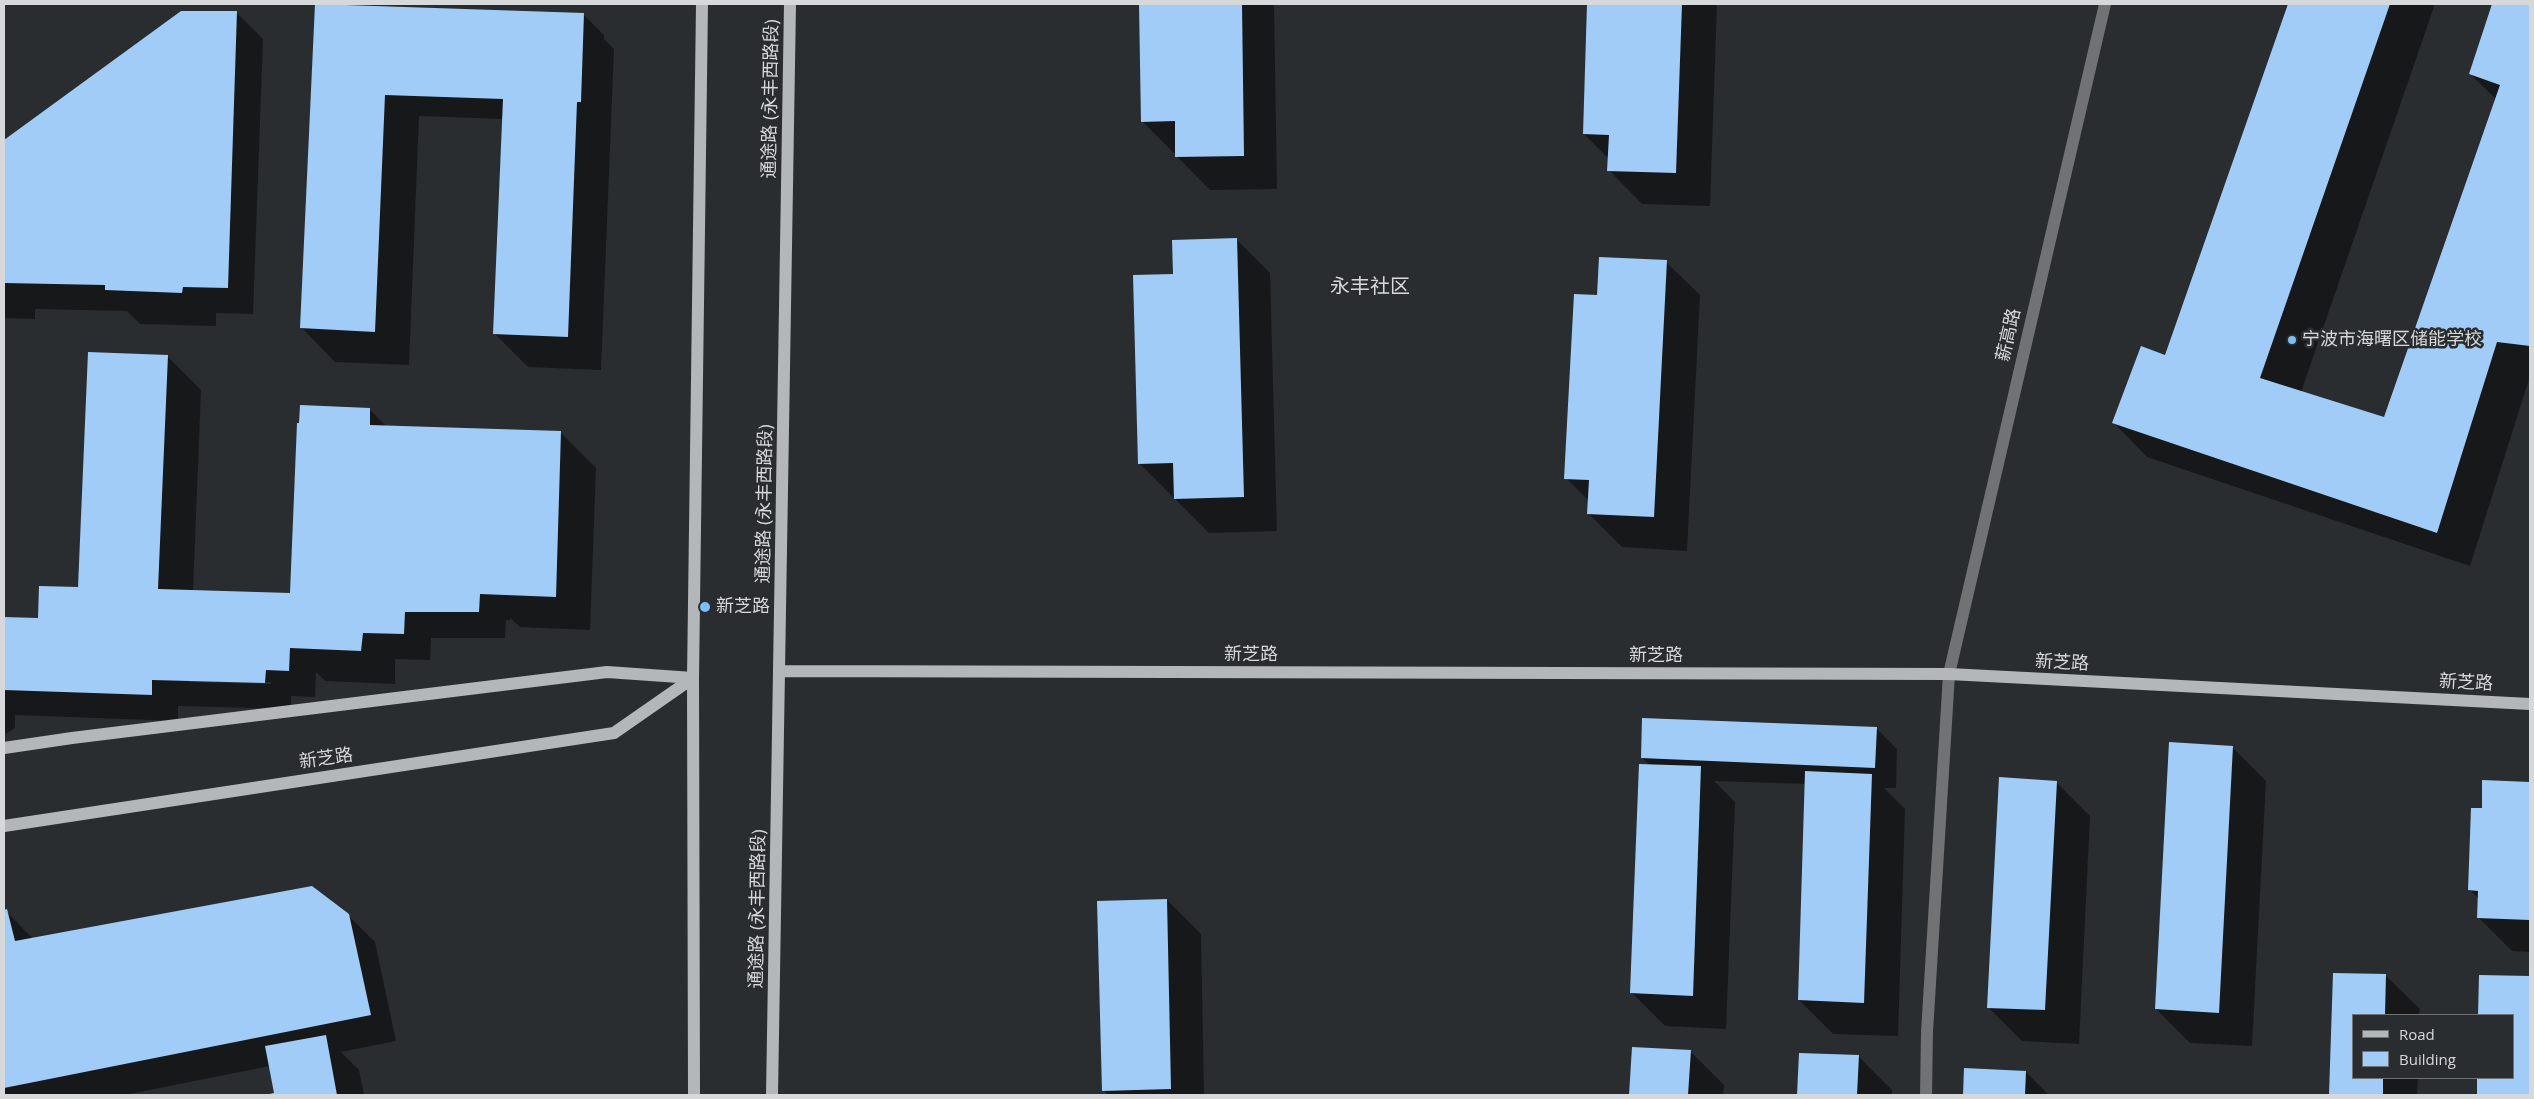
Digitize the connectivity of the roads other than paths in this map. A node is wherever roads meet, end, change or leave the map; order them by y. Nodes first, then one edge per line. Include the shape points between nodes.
1 (702, 4) edge
2 (790, 4) edge
3 (2105, 4) edge
4 (781, 671) junction
5 (1949, 674) junction
6 (693, 678) junction
7 (2530, 704) edge
8 (4, 748) edge
9 (4, 826) edge
10 (694, 1095) edge
11 (772, 1095) edge
12 (1926, 1095) edge

1 - 6 main road
2 - 4 main road, 通途路 (永丰西路段)
3 - 5 street, 薪高路
4 - 5 main road, 新芝路
4 - 11 main road, 通途路 (永丰西路段)
5 - 7 main road, 新芝路
5 - 12 street, 薪高路
6 - 8 main road via 607,672
6 - 9 main road, 新芝路 via 614,733
6 - 10 main road

